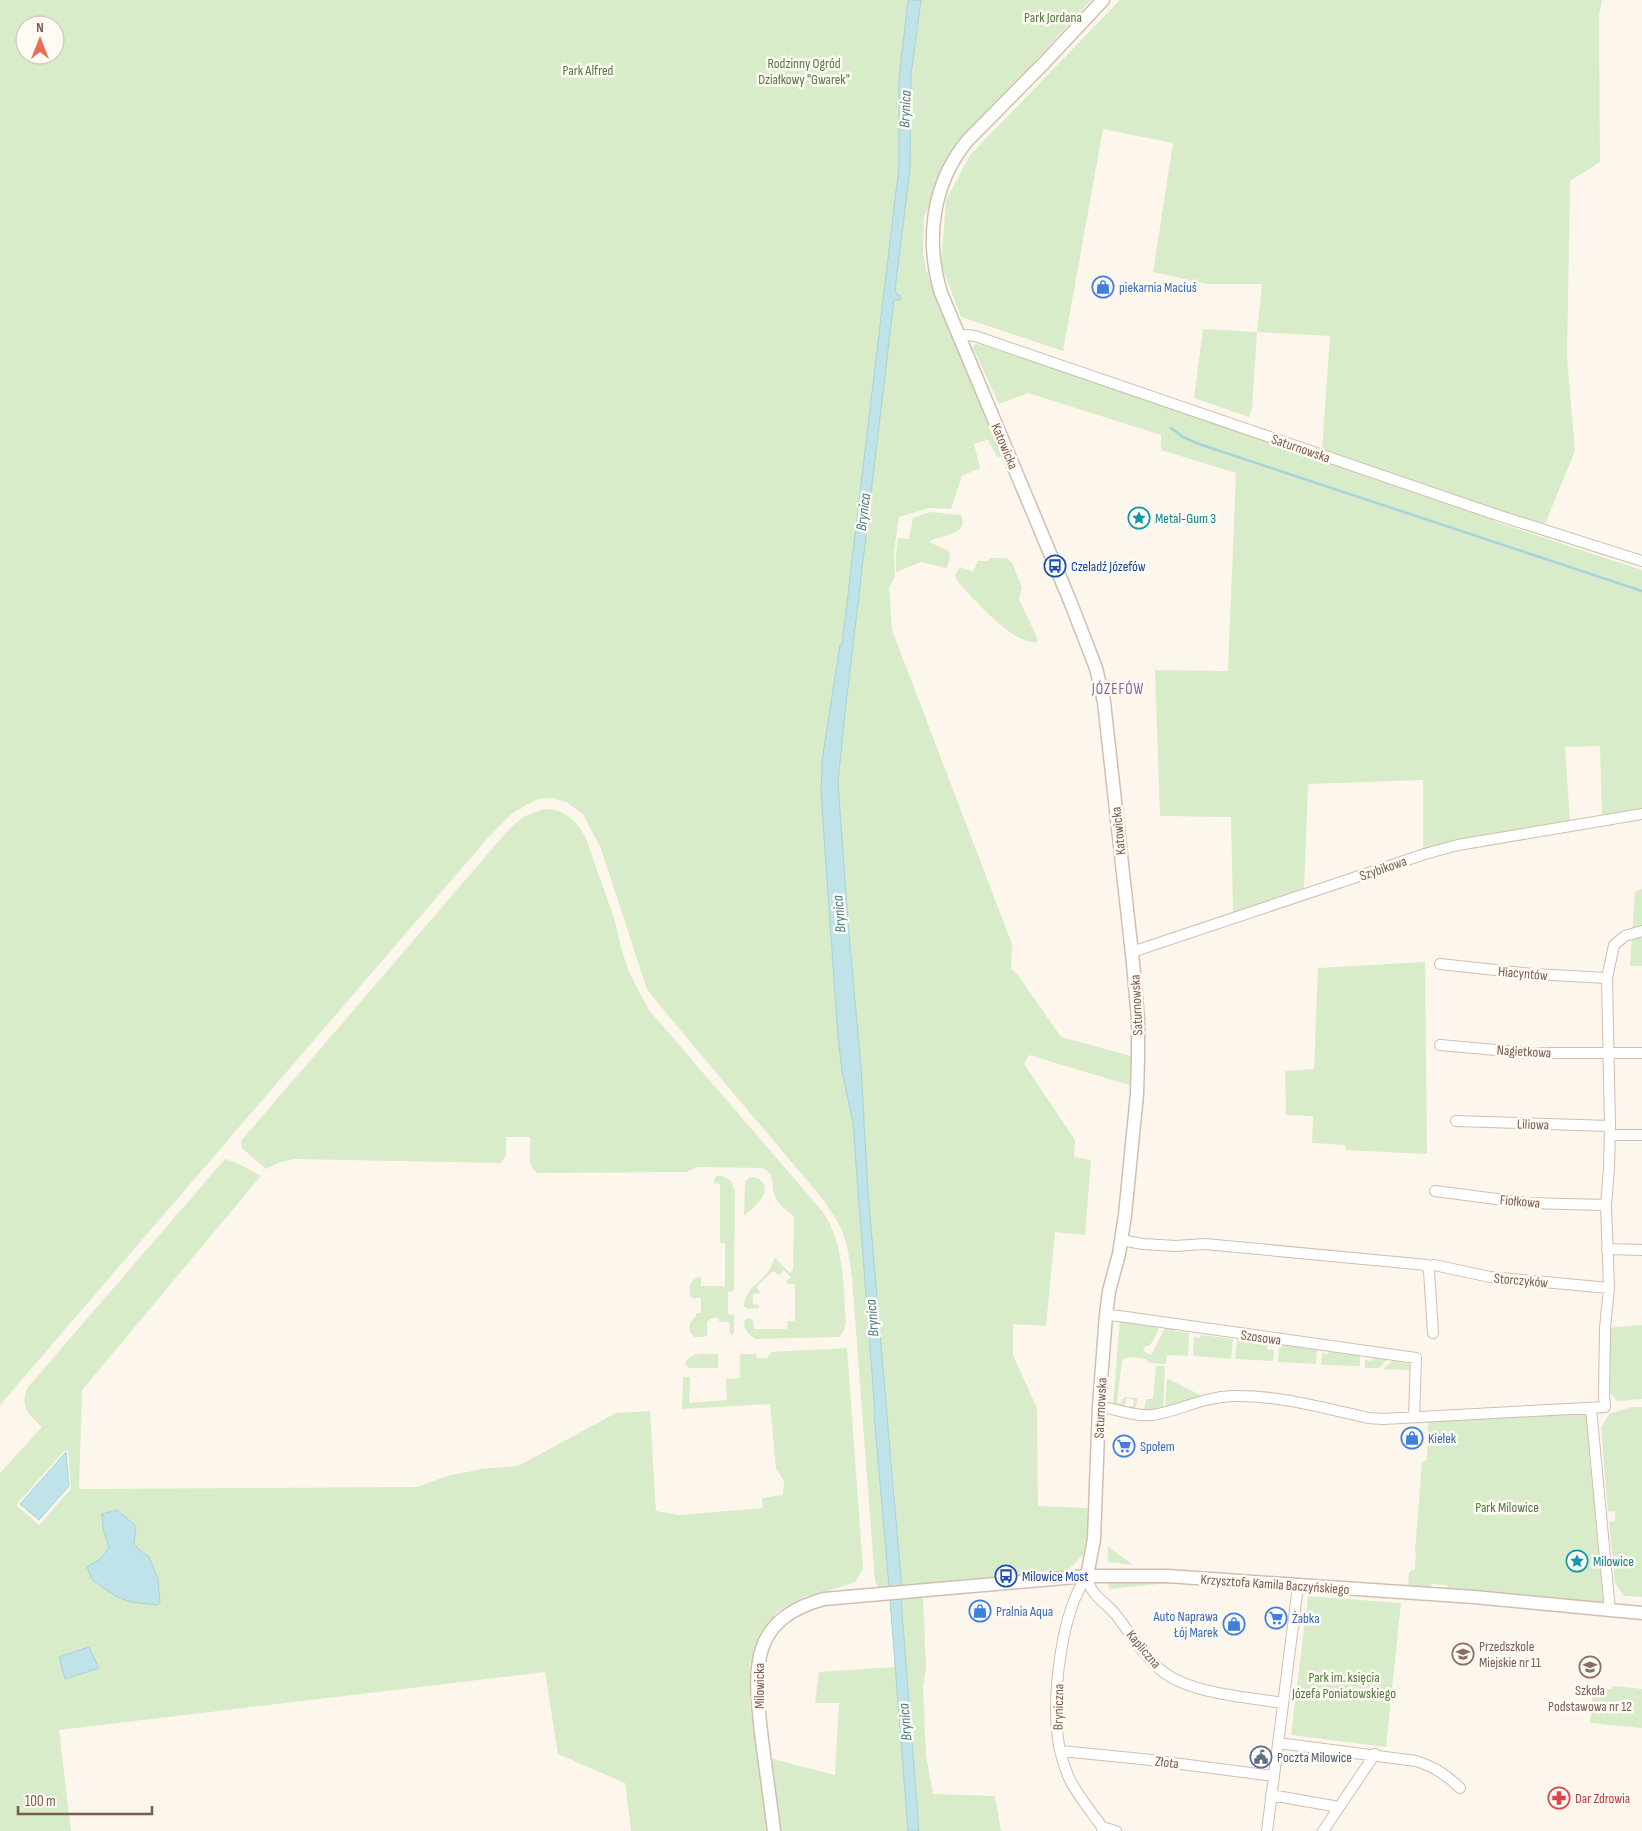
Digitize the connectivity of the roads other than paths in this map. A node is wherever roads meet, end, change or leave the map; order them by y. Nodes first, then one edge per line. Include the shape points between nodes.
1 (1103, 0) edge
2 (960, 338) junction
3 (1642, 561) edge
4 (1642, 814) edge
5 (1642, 932) edge
6 (1132, 949) junction
7 (1440, 964) dead end
8 (1607, 978) junction
9 (1440, 1045) dead end
10 (1642, 1053) edge
11 (1609, 1054) junction
12 (1456, 1121) dead end
13 (1610, 1131) junction
14 (1642, 1135) edge
15 (1435, 1191) dead end
16 (1606, 1205) junction
17 (1121, 1240) junction
18 (1607, 1249) junction
19 (1642, 1250) edge
20 (1430, 1265) junction
21 (1609, 1288) junction
22 (1106, 1315) junction
23 (1433, 1333) dead end
24 (1099, 1406) junction
25 (1592, 1408) junction
26 (1414, 1417) junction
27 (1087, 1576) junction
28 (1298, 1586) junction
29 (908, 1592) joint
30 (1610, 1611) junction
31 (1642, 1613) edge
32 (1283, 1704) junction
33 (1278, 1742) junction
34 (1060, 1751) junction
35 (1375, 1754) junction
36 (1274, 1776) junction
37 (1460, 1788) dead end
38 (1271, 1796) junction
39 (1339, 1807) junction
40 (1102, 1829) edge
41 (774, 1831) edge
42 (1116, 1831) edge
43 (1267, 1831) edge
44 (1323, 1831) edge

1 - 2 street, Katowicka via 968,140 949,168 938,198 932,242 936,277
2 - 3 street, Saturnowska via 975,336 1500,516
2 - 6 street, Katowicka via 1096,668 1104,702
4 - 6 street, Szybikowa via 1458,845 1138,950
5 - 8 street via 1626,936 1614,945
6 - 17 street, Saturnowska via 1138,1020 1137,1077 1131,1164
7 - 8 street, Hiacyntów
8 - 11 street
9 - 11 street, Nagietkowa via 1528,1053
10 - 11 street, Nagietkowa
11 - 13 street
12 - 13 street, Liliowa
13 - 14 street, Liliowa
13 - 16 street
15 - 16 street, Fiołkowa via 1527,1203
16 - 18 street
17 - 20 street via 1176,1246 1205,1244
17 - 22 street, Saturnowska
18 - 19 street
18 - 21 street
20 - 21 street, Storczyków via 1490,1277
20 - 23 street
21 - 25 street via 1605,1328 1605,1407
22 - 24 street, Saturnowska
22 - 26 street, Szosowa via 1416,1358
24 - 26 street via 1152,1415 1209,1398 1266,1397 1368,1418
24 - 27 street, Saturnowska via 1094,1539
25 - 26 street
25 - 30 street
27 - 28 street, Krzysztofa Kamila Baczyńskiego via 1167,1576
27 - 29 street, Krzysztofa Kamila Baczyńskiego
27 - 32 street, Kapliczna via 1092,1593 1112,1610 1152,1661 1175,1680 1195,1688
27 - 34 street, Bryniczna via 1074,1601 1058,1679
28 - 30 street, Krzysztofa Kamila Baczyńskiego via 1474,1597
28 - 32 street
29 - 41 street, Milowicka via 836,1597 806,1603 780,1621 764,1644 758,1663 756,1688
30 - 31 street, Krzysztofa Kamila Baczyńskiego
32 - 33 street
33 - 35 street
33 - 36 street
34 - 36 street, Złota
34 - 40 street, Bryniczna via 1067,1775
35 - 37 street via 1424,1763 1450,1778
35 - 39 street
36 - 38 street
38 - 39 street
38 - 43 street
39 - 44 street
40 - 42 street

